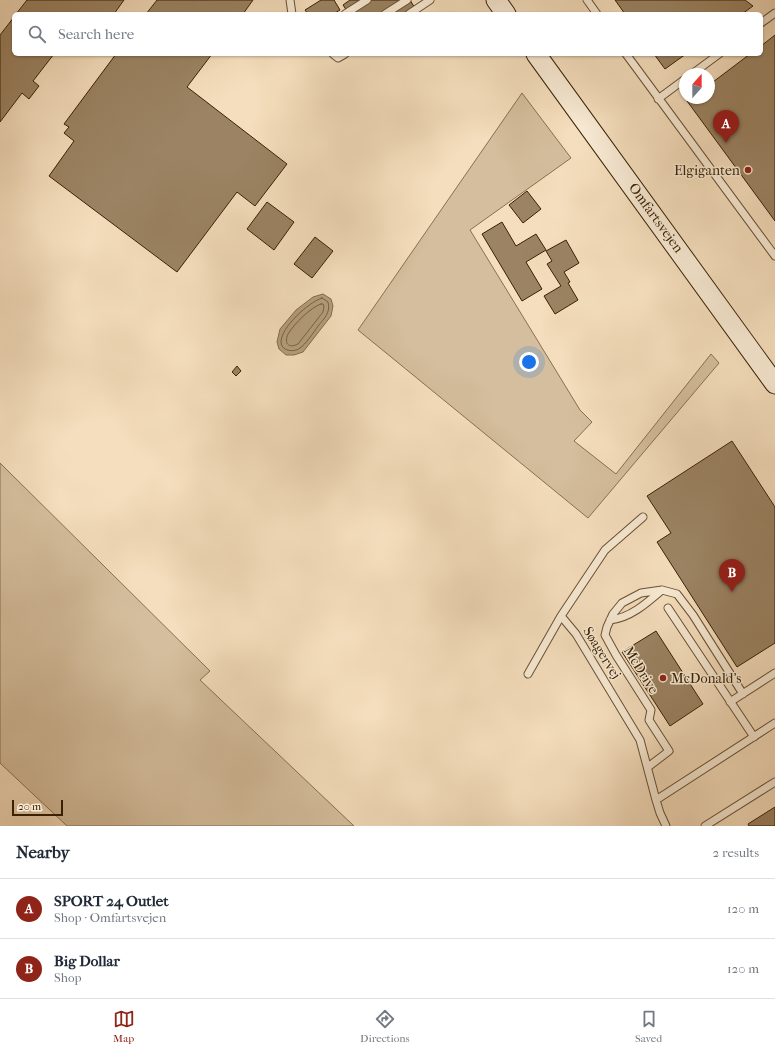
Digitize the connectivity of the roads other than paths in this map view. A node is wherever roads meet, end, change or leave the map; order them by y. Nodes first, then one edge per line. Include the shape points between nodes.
1 (290, 0) edge
2 (367, 0) edge
3 (407, 0) edge
4 (431, 0) edge
5 (496, 0) edge
6 (587, 0) edge
7 (292, 12) edge
8 (348, 12) edge
9 (387, 12) edge
10 (412, 12) edge
11 (505, 12) edge
12 (596, 12) edge
13 (775, 13) edge
14 (763, 22) edge
15 (537, 56) edge
16 (627, 56) edge
17 (716, 56) edge
18 (700, 68) edge
19 (679, 83) edge
20 (658, 99) junction
21 (775, 256) edge
22 (775, 384) edge
23 (643, 517) dead end
24 (662, 590) junction
25 (668, 608) dead end
26 (561, 616) junction
27 (610, 620) junction
28 (775, 673) edge
29 (528, 674) dead end
30 (743, 694) junction
31 (730, 702) junction
32 (775, 723) edge
33 (754, 737) junction
34 (648, 767) junction
35 (775, 782) edge
36 (656, 800) junction
37 (666, 826) edge
38 (705, 826) edge

1 - 7 lane
2 - 8 lane
3 - 9 lane
4 - 10 lane
5 - 11 main road
6 - 12 lane
13 - 14 lane
15 - 22 main road, Omfartsvejen
16 - 20 lane
17 - 18 lane
19 - 20 lane
20 - 21 lane
23 - 26 lane via 605,550
24 - 27 lane via 626,616
24 - 27 lane, McDrive via 641,593 622,603
24 - 30 lane via 677,594
25 - 31 lane
26 - 29 lane
26 - 34 lane, Søagervej via 576,634 640,740
27 - 34 lane, McDrive via 605,635 651,710 649,720 669,752
28 - 30 lane
30 - 31 lane
31 - 33 lane
32 - 33 lane
33 - 36 lane
34 - 36 lane, Søagervej
35 - 38 lane
36 - 37 lane, Søagervej

